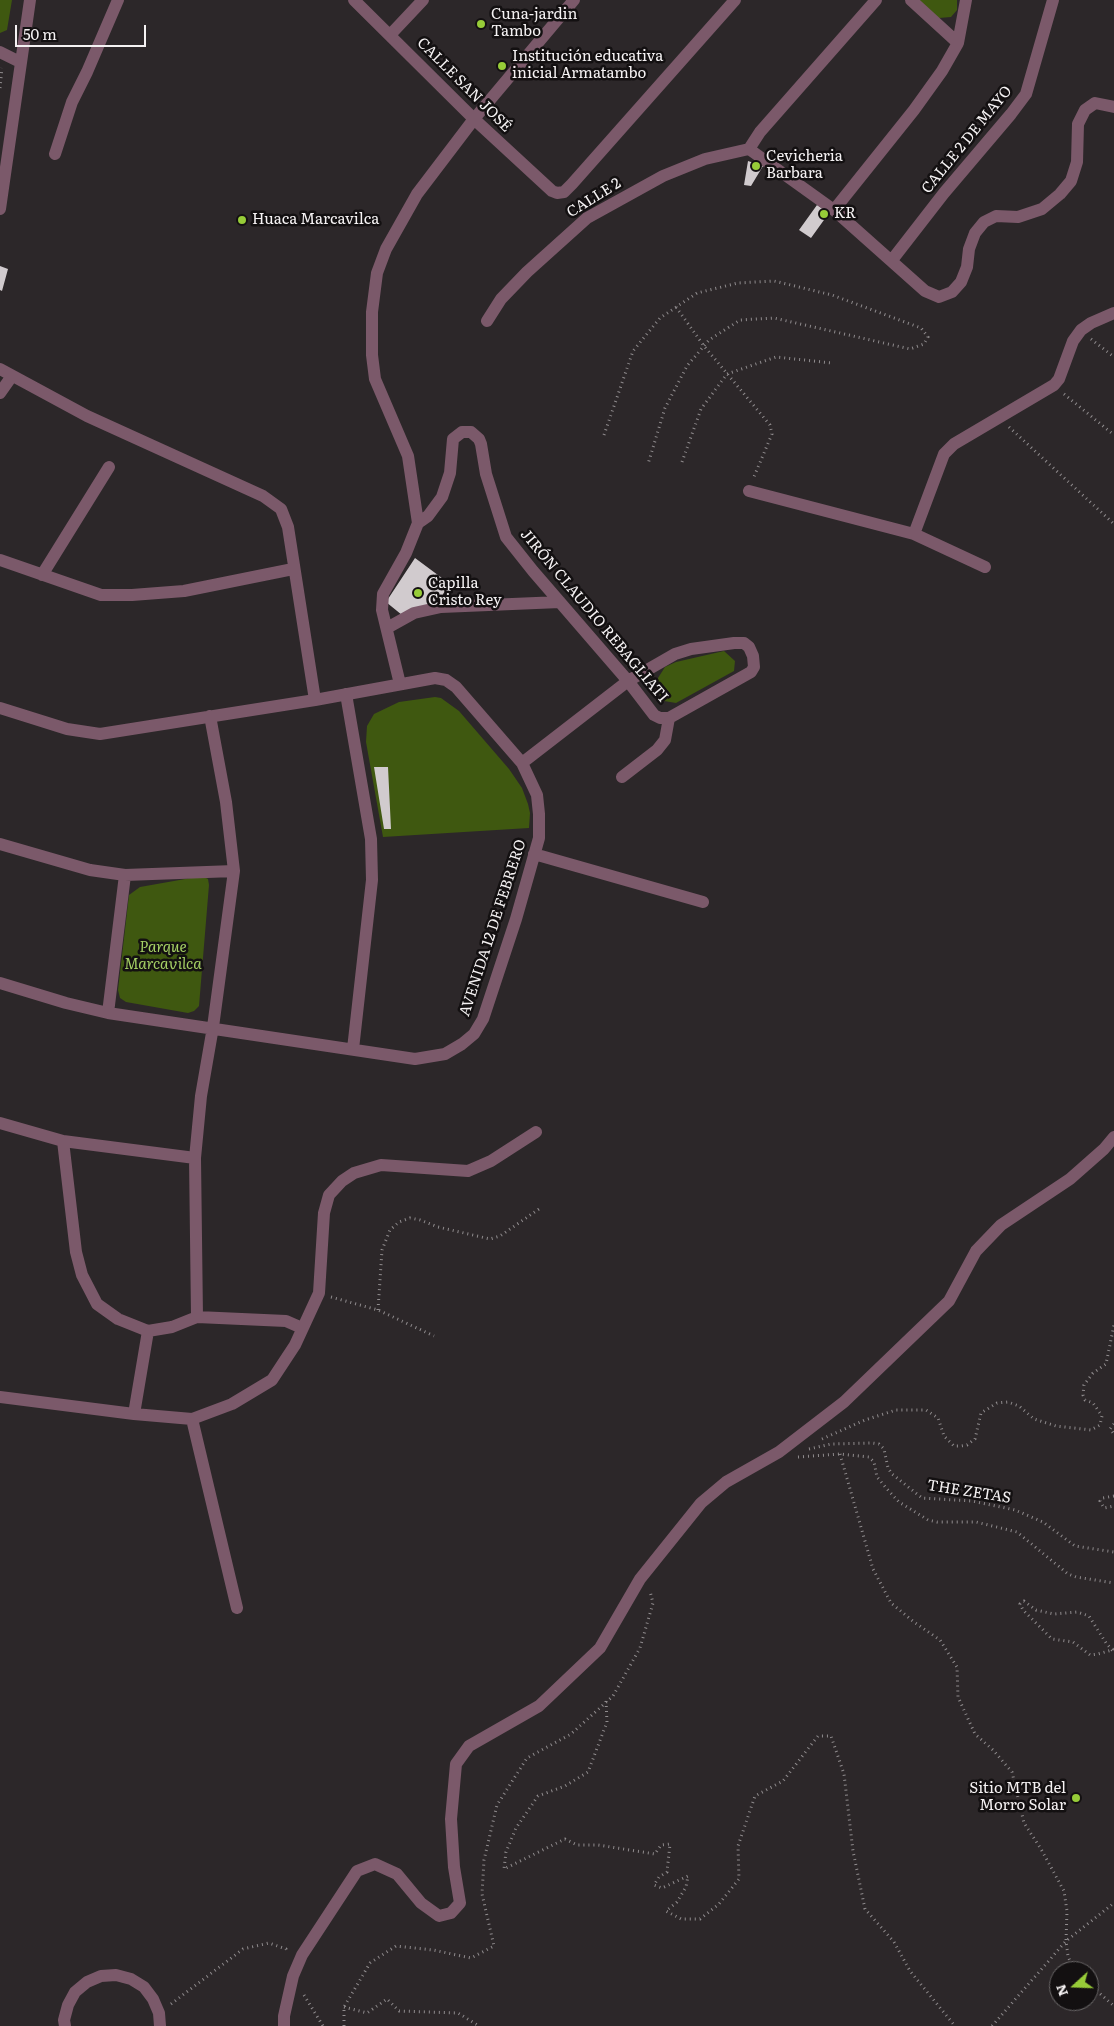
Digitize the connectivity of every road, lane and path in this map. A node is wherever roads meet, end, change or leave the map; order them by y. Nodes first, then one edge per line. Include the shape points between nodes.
1 (30, 0) edge
2 (118, 0) edge
3 (354, 0) edge
4 (423, 0) edge
5 (574, 0) edge
6 (735, 0) edge
7 (876, 0) edge
8 (911, 0) edge
9 (966, 0) edge
10 (1053, 0) edge
11 (390, 34) junction
12 (958, 43) junction
13 (0, 52) edge
14 (20, 62) junction
15 (0, 66) edge
16 (0, 88) edge
17 (1114, 107) edge
18 (474, 119) junction
19 (749, 149) junction
20 (56, 154) dead end
21 (0, 209) edge
22 (834, 210) junction
23 (892, 260) junction
24 (676, 307) junction
25 (1114, 314) edge
26 (487, 321) dead end
27 (1081, 330) junction
28 (704, 346) junction
29 (1114, 357) edge
30 (832, 364) dead end
31 (0, 369) edge
32 (728, 374) junction
33 (12, 376) junction
34 (1054, 385) junction
35 (0, 393) edge
36 (1000, 418) junction
37 (1114, 435) edge
38 (604, 436) dead end
39 (682, 462) dead end
40 (648, 464) dead end
41 (109, 467) dead end
42 (748, 491) joint
43 (418, 522) junction
44 (1114, 524) edge
45 (914, 534) junction
46 (0, 560) edge
47 (985, 567) dead end
48 (293, 569) junction
49 (42, 575) junction
50 (560, 602) junction
51 (387, 628) junction
52 (628, 681) junction
53 (400, 684) junction
54 (346, 694) junction
55 (315, 700) junction
56 (0, 708) edge
57 (210, 716) junction
58 (670, 718) junction
59 (522, 763) junction
60 (622, 777) dead end
61 (0, 844) edge
62 (534, 854) junction
63 (234, 872) junction
64 (125, 875) junction
65 (702, 902) dead end
66 (0, 983) edge
67 (108, 1013) junction
68 (213, 1027) junction
69 (353, 1049) junction
70 (0, 1123) edge
71 (536, 1132) dead end
72 (1114, 1137) edge
73 (62, 1141) junction
74 (195, 1158) junction
75 (539, 1209) dead end
76 (318, 1293) junction
77 (378, 1310) junction
78 (197, 1317) junction
79 (1114, 1325) edge
80 (302, 1328) junction
81 (148, 1331) junction
82 (434, 1336) dead end
83 (0, 1397) edge
84 (134, 1414) junction
85 (192, 1419) junction
86 (1114, 1424) edge
87 (1114, 1434) edge
88 (819, 1440) dead end
89 (779, 1452) junction
90 (840, 1454) junction
91 (1114, 1496) edge
92 (1114, 1506) edge
93 (1114, 1552) edge
94 (645, 1572) junction
95 (1114, 1583) edge
96 (238, 1608) dead end
97 (1113, 1650) edge
98 (606, 1701) junction
99 (1114, 1904) edge
100 (1066, 1941) junction
101 (1070, 1961) edge
102 (293, 1976) junction
103 (1099, 1993) edge
104 (1114, 2006) edge
105 (344, 2007) junction
106 (159, 2013) junction
107 (65, 2026) edge
108 (160, 2026) edge
109 (284, 2026) edge
110 (323, 2026) edge
111 (344, 2026) edge
112 (479, 2026) edge
113 (956, 2026) edge
114 (992, 2026) edge

1 - 14 street
2 - 20 street via 72,102
3 - 11 street, CALLE SAN JOSÉ
4 - 11 street
5 - 18 street
6 - 18 street, CALLE SAN JOSÉ via 564,192 552,192
7 - 19 street via 760,132
8 - 12 street
9 - 12 street
10 - 23 street, CALLE 2 DE MAYO via 1026,94
11 - 18 street, CALLE SAN JOSÉ
12 - 22 street via 914,110
13 - 14 street
14 - 21 street
15 - 16 path via 3,69
17 - 23 street via 1096,103 1085,110 1078,124 1077,162 1071,181 1060,194 1042,209 1018,217 996,216 984,222 969,248 961,282 952,292 939,297 925,291
18 - 43 street via 417,194 386,249 377,273 372,312 372,355 376,379 408,456
19 - 22 street
19 - 26 street, CALLE 2 via 705,159 664,176 587,218 500,299
22 - 23 street
24 - 28 path
24 - 28 path via 697,292 738,282 774,281 832,295 921,328 928,337 924,344 910,348 774,318 740,320
24 - 38 path via 660,318 633,351
25 - 27 street
27 - 29 path
27 - 34 street
28 - 32 path
28 - 40 path via 687,366 665,408
30 - 32 path via 776,357
31 - 33 street
32 - 39 path via 701,409
32 - 42 path via 770,425 772,434
33 - 35 street
33 - 48 street via 87,416 263,496 281,508 288,527
34 - 36 street
34 - 37 path
36 - 44 path
36 - 45 street via 954,444 944,454
41 - 49 street
42 - 45 street
43 - 50 street, JIRÓN CLAUDIO REBAGLIATI via 428,516 442,497 450,473 453,439 467,431 479,439 486,474 506,537
43 - 51 street via 383,594 382,610
45 - 47 street
46 - 49 street
48 - 49 street via 184,590 132,595 102,595
48 - 55 street
50 - 51 street via 441,607 404,617
50 - 52 street, JIRÓN CLAUDIO REBAGLIATI
51 - 53 street
52 - 58 street, JIRÓN CLAUDIO REBAGLIATI via 654,715
52 - 58 street via 666,658 691,649 734,643 749,646 754,667 751,672
52 - 59 street
53 - 54 street, AVENIDA 12 DE FEBRERO
53 - 59 street, AVENIDA 12 DE FEBRERO via 435,678 446,680 456,687
54 - 55 street, AVENIDA 12 DE FEBRERO
54 - 69 street via 371,839 372,872
55 - 57 street, AVENIDA 12 DE FEBRERO
56 - 57 street, AVENIDA 12 DE FEBRERO via 67,729 100,734
57 - 63 street via 226,802
58 - 60 street via 666,740
59 - 62 street, AVENIDA 12 DE FEBRERO via 537,795 539,838
61 - 64 street via 90,870
62 - 65 street
62 - 69 street, AVENIDA 12 DE FEBRERO via 483,1019 474,1034 445,1054 415,1059
63 - 64 street
63 - 68 street
64 - 67 street
66 - 67 street, AVENIDA 12 DE FEBRERO via 66,1004
67 - 68 street, AVENIDA 12 DE FEBRERO
68 - 69 street, AVENIDA 12 DE FEBRERO
68 - 74 street
70 - 73 street
71 - 76 street via 491,1162 468,1171 382,1166 354,1173 342,1181 329,1195 324,1213
72 - 89 street via 1070,1179 1001,1225 976,1251 949,1301 844,1402
73 - 74 street
73 - 81 street via 76,1252 82,1275 97,1304 118,1319
74 - 78 street
75 - 77 path via 500,1236 490,1239 410,1218 399,1222 390,1230 382,1250
76 - 77 path
76 - 80 street
77 - 82 path
78 - 80 street via 286,1321
78 - 81 street via 172,1328
79 - 88 path via 1106,1364 1084,1385 1085,1400 1092,1403 1102,1416 1100,1424 1091,1430 1048,1424 1008,1402 997,1403 981,1413 975,1439 967,1445 954,1446 944,1436 938,1418 926,1410 896,1410
80 - 85 street via 272,1380 232,1404
81 - 84 street
83 - 84 street
84 - 85 street
85 - 96 street
86 - 87 path via 1110,1432
89 - 90 path via 796,1457
89 - 93 path, THE ZETAS via 831,1444 880,1444 892,1474 922,1498 972,1501 1016,1510 1043,1522 1075,1546
89 - 94 street via 726,1482 702,1503
90 - 95 path via 868,1457 874,1462 877,1477 899,1502 928,1520 976,1522 1017,1532 1068,1574
90 - 100 path via 873,1569 891,1603 940,1640 957,1667 958,1697 974,1734 1012,1772 1024,1823 1064,1891
91 - 92 path via 1100,1501 1104,1508
94 - 98 path via 653,1602 640,1648 613,1696
94 - 102 street via 600,1648 539,1706 469,1746 456,1764 451,1819 460,1903 451,1913 439,1916 421,1903 397,1874 375,1864 357,1871 302,1955
97 - 97 path via 1089,1616 1077,1612 1054,1614 1036,1610 1024,1601 1020,1604 1052,1639 1073,1642 1090,1655
98 - 105 path via 570,1734 526,1758 498,1805 484,1860 482,1894 494,1946 471,1958 396,1946 370,1963
98 - 113 path via 607,1722 588,1772 565,1786 538,1796 516,1828 506,1852 504,1869 564,1839 577,1845 655,1854 662,1844 670,1844 667,1872 654,1884 662,1888 688,1876 677,1902 666,1911 681,1919 700,1919 719,1904 739,1879 738,1846 755,1796 783,1781 818,1736 831,1736 844,1774 853,1851 865,1909 894,1942 910,1971
99 - 100 path
100 - 101 path
100 - 114 path
102 - 106 path via 286,1949 269,1943 243,1949
102 - 109 street
102 - 110 path
103 - 104 path
105 - 111 path
105 - 112 path via 367,2013 387,2000 399,2011 458,2013
106 - 107 street via 144,1987 116,1975 101,1976 75,1992 68,2005
106 - 108 street

